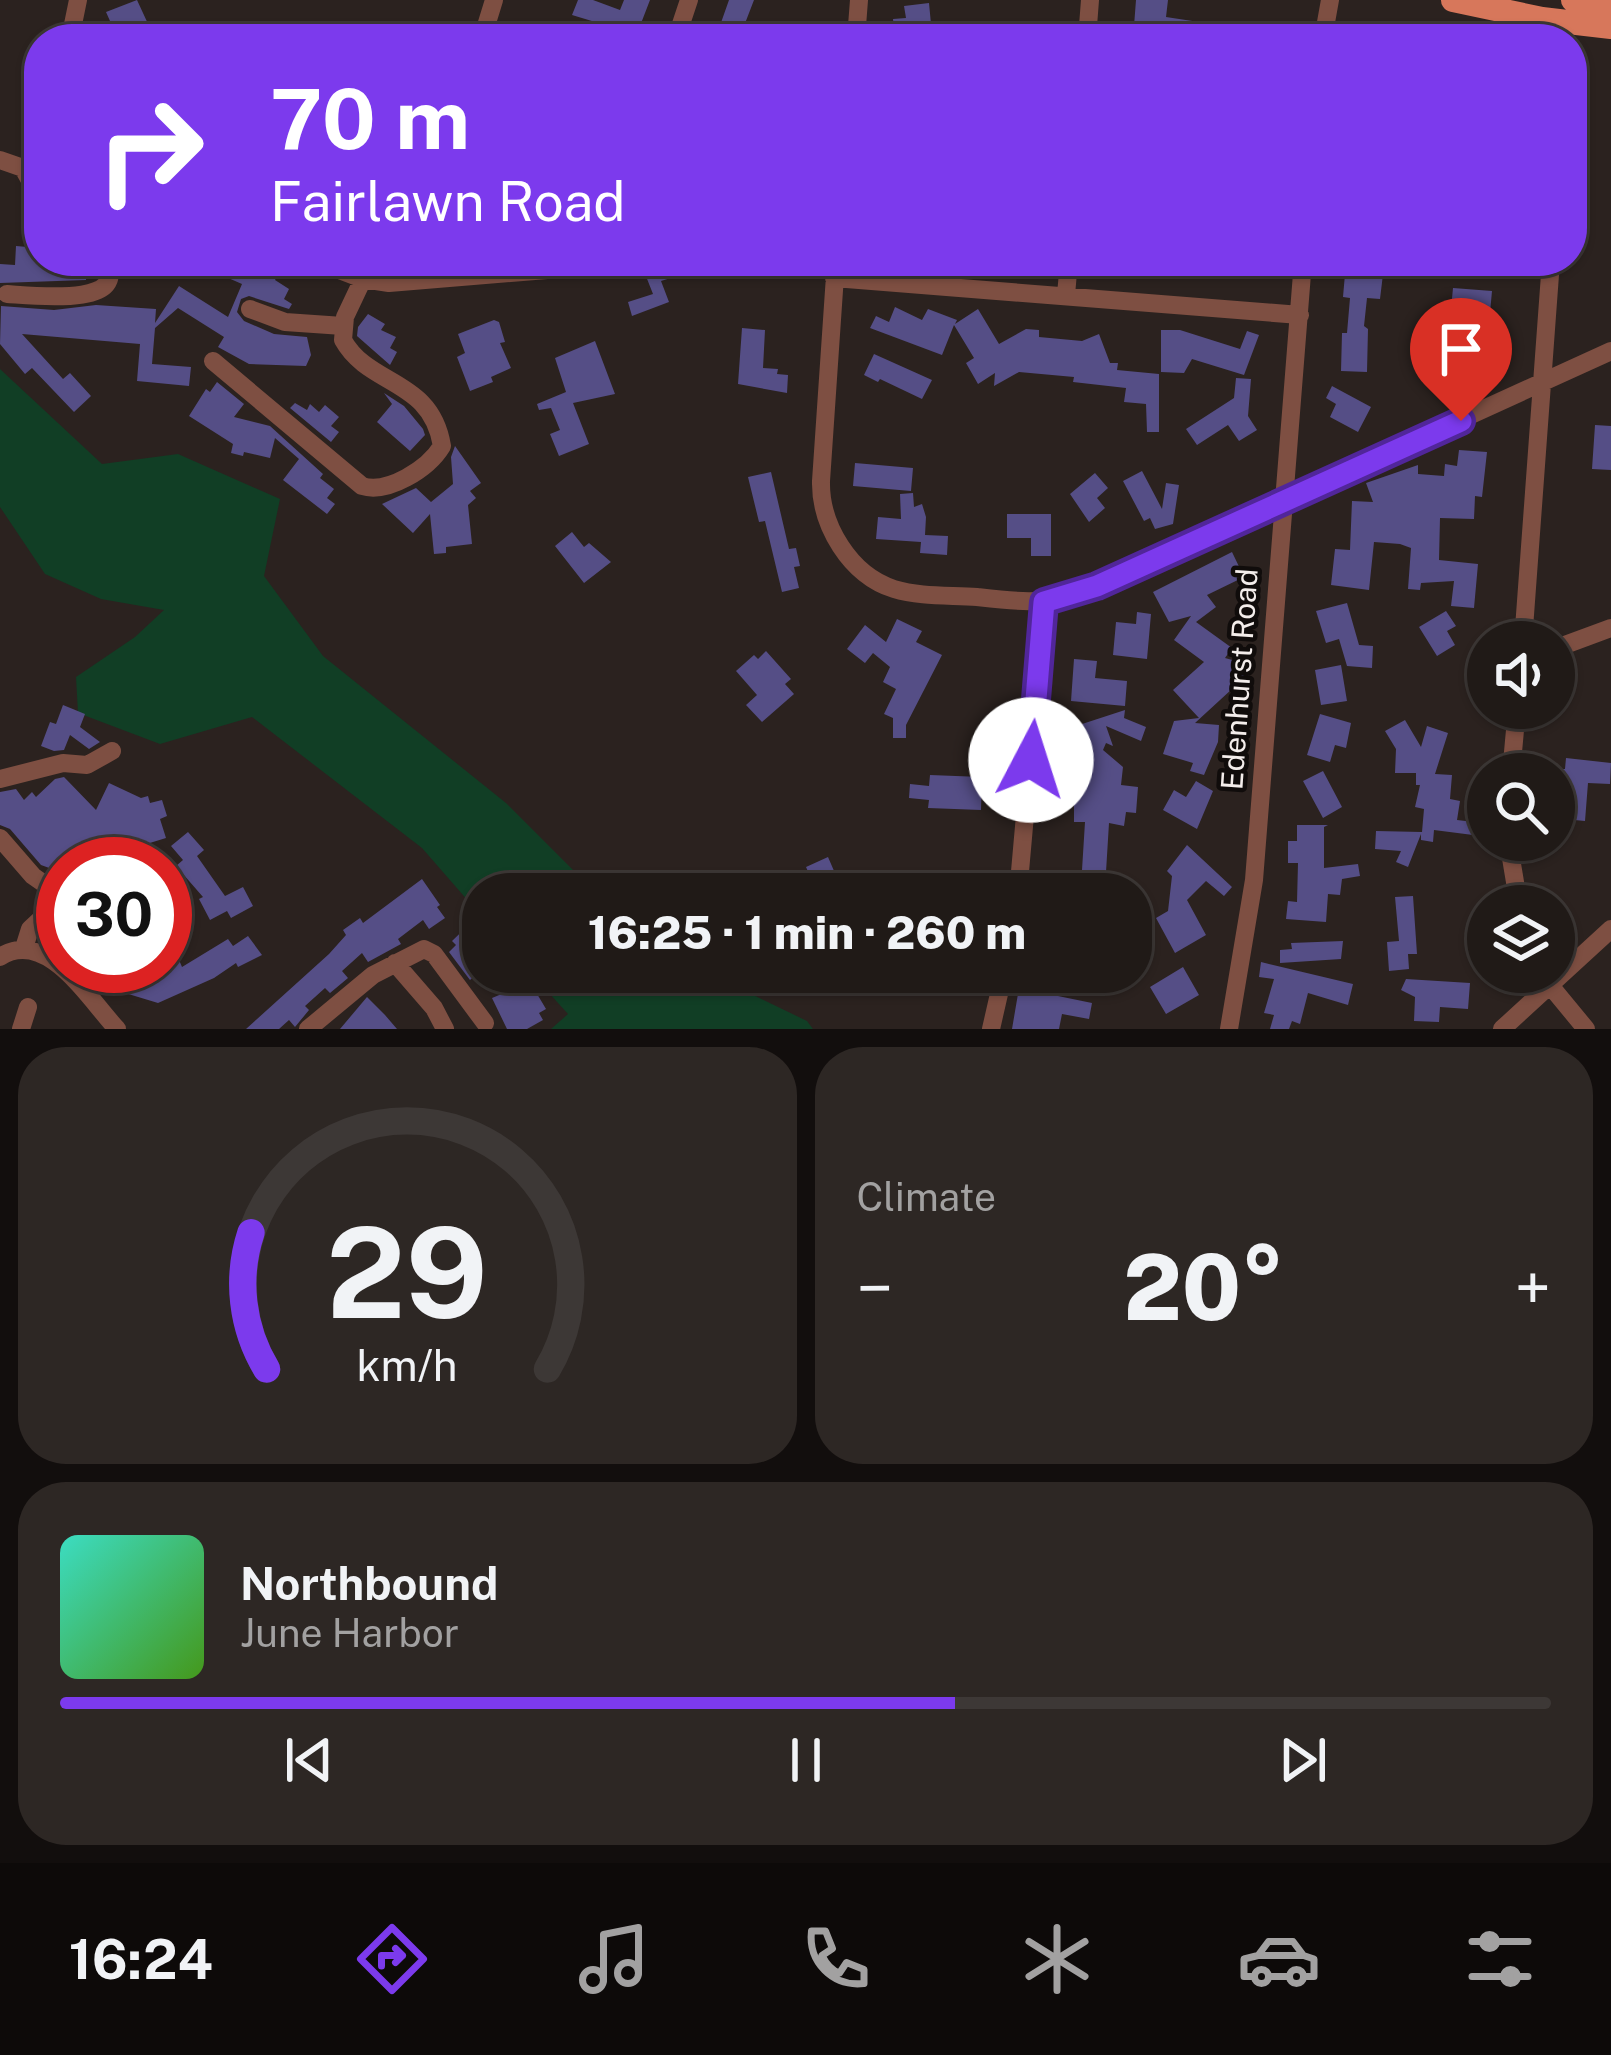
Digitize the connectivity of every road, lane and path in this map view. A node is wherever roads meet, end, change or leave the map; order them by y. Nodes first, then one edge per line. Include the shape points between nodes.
1 (1453, 0) edge
2 (1611, 5) edge
3 (1575, 13) edge
4 (1611, 27) edge
5 (110, 276) edge
6 (355, 276) edge
7 (414, 276) edge
8 (482, 276) edge
9 (835, 276) edge
10 (897, 276) edge
11 (1068, 276) edge
12 (1303, 276) edge
13 (1550, 276) edge
14 (363, 279) junction
15 (414, 282) junction
16 (7, 294) dead end
17 (1066, 295) junction
18 (250, 309) dead end
19 (1300, 315) junction
20 (343, 326) junction
21 (1611, 351) edge
22 (213, 362) dead end
23 (1541, 385) junction
24 (1282, 502) junction
25 (1044, 602) junction
26 (1524, 621) edge
27 (1611, 628) edge
28 (1575, 641) edge
29 (112, 751) dead end
30 (0, 779) edge
31 (0, 838) edge
32 (1020, 873) edge
33 (36, 878) edge
34 (36, 923) edge
35 (1611, 929) edge
36 (24, 948) junction
37 (1575, 956) edge
38 (0, 957) edge
39 (395, 963) junction
40 (999, 993) edge
41 (1532, 993) edge
42 (1556, 993) edge
43 (28, 1007) dead end
44 (485, 1023) dead end
45 (21, 1029) edge
46 (117, 1029) edge
47 (308, 1029) edge
48 (445, 1029) edge
49 (991, 1029) edge
50 (1229, 1029) edge
51 (1502, 1029) edge
52 (1586, 1029) edge

1 - 3 main road
2 - 3 main road
3 - 4 main road
5 - 16 street via 93,293
6 - 14 street
7 - 15 street
8 - 15 street
9 - 25 street via 820,481 826,520 857,564 893,589
10 - 17 street
11 - 17 street
12 - 19 street, Edenhurst Road
13 - 23 street
14 - 15 street
14 - 20 street
17 - 19 street
18 - 20 street via 285,322
19 - 24 street, Edenhurst Road
20 - 22 street via 349,350 420,399 439,430 442,446 430,460 379,489 338,469
21 - 23 street
23 - 24 street
23 - 26 street
24 - 25 street
24 - 50 street, Edenhurst Road via 1253,893
25 - 32 street
27 - 28 street
29 - 30 street via 87,765
31 - 33 street
34 - 36 street
35 - 37 street
36 - 38 street
36 - 46 street via 58,965
39 - 44 street via 430,950
39 - 47 street
39 - 48 street
40 - 49 street
41 - 51 street
42 - 52 street
43 - 45 street

